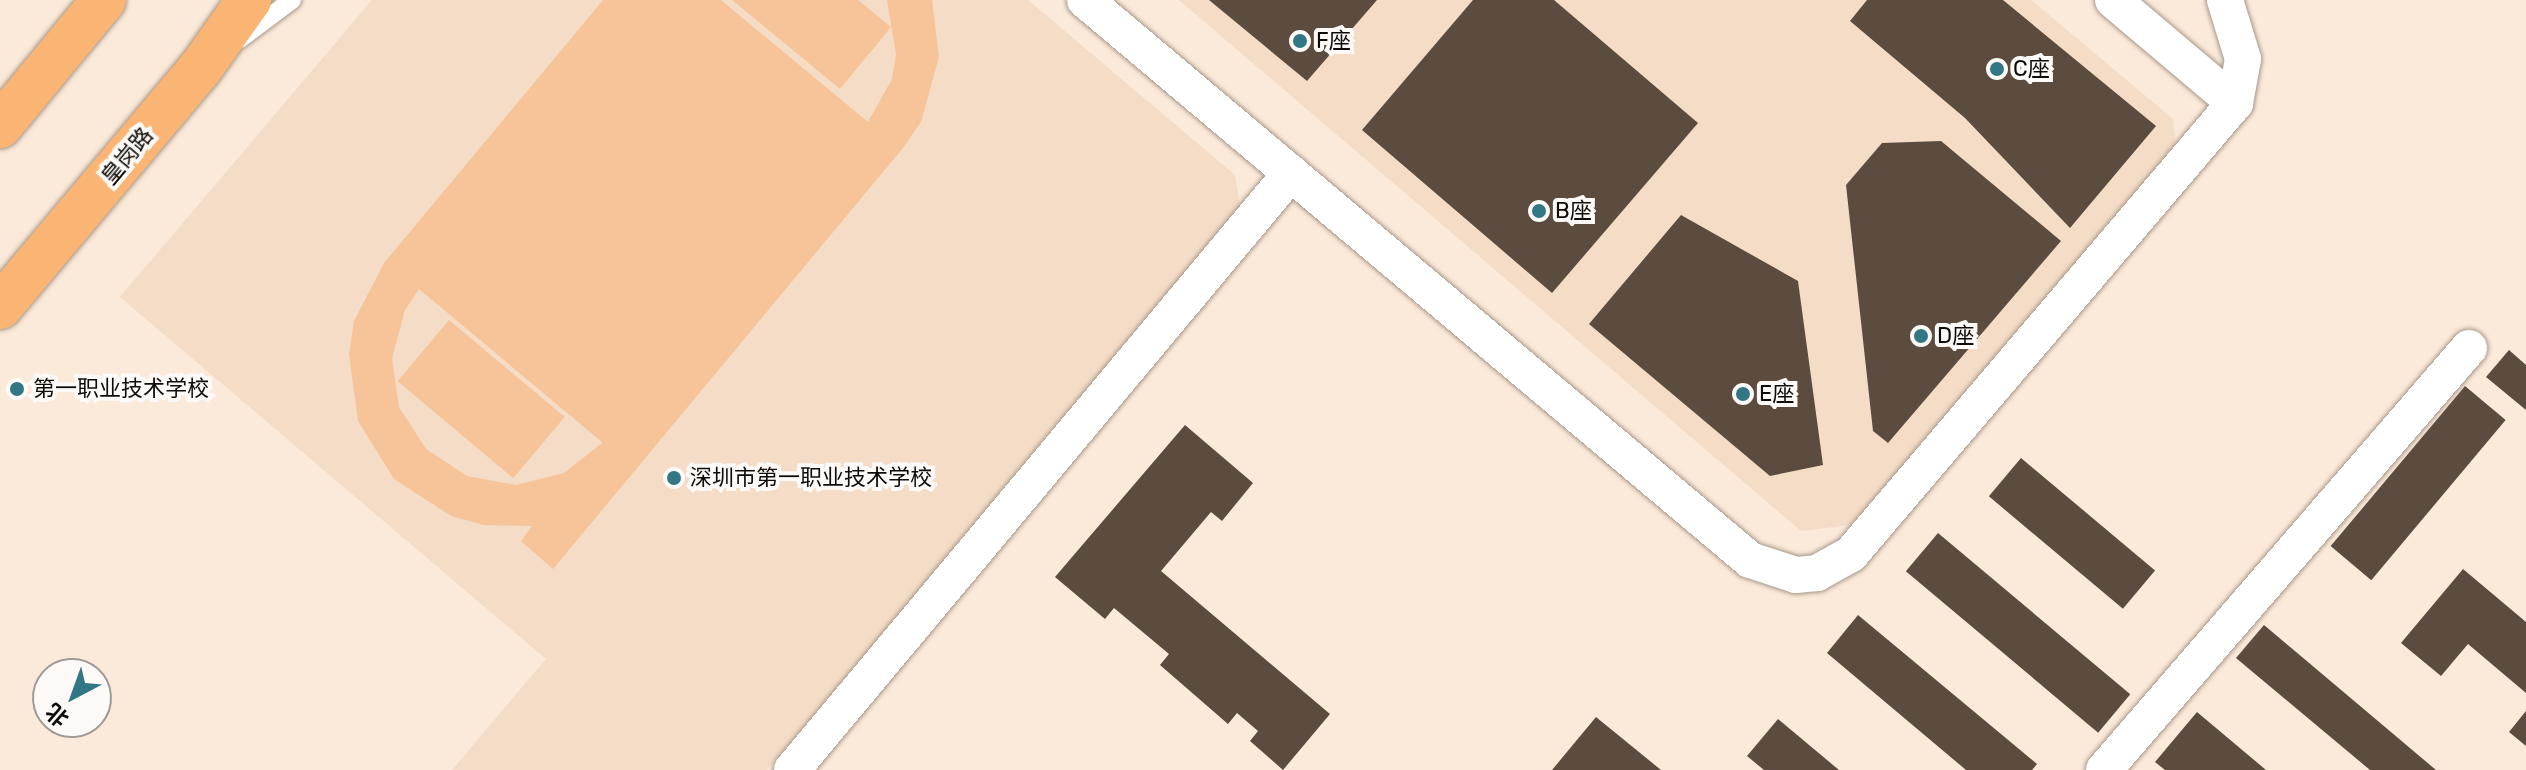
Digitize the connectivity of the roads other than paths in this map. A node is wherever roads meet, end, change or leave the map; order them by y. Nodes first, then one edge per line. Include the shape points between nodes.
1 (104, 0) edge
2 (249, 0) edge
3 (292, 0) edge
4 (1085, 0) edge
5 (2113, 0) edge
6 (2225, 0) edge
7 (200, 69) junction
8 (2235, 103) junction
9 (0, 126) edge
10 (1291, 173) junction
11 (0, 307) edge
12 (2469, 348) dead end
13 (792, 770) edge
14 (2104, 770) edge

1 - 9 highway
2 - 7 highway, 皇岗路
3 - 7 lane
4 - 10 street
5 - 8 street
6 - 8 street via 2243,59
7 - 11 highway, 皇岗路
8 - 10 street via 1851,554 1817,573 1796,575 1750,560
10 - 13 street
12 - 14 street

